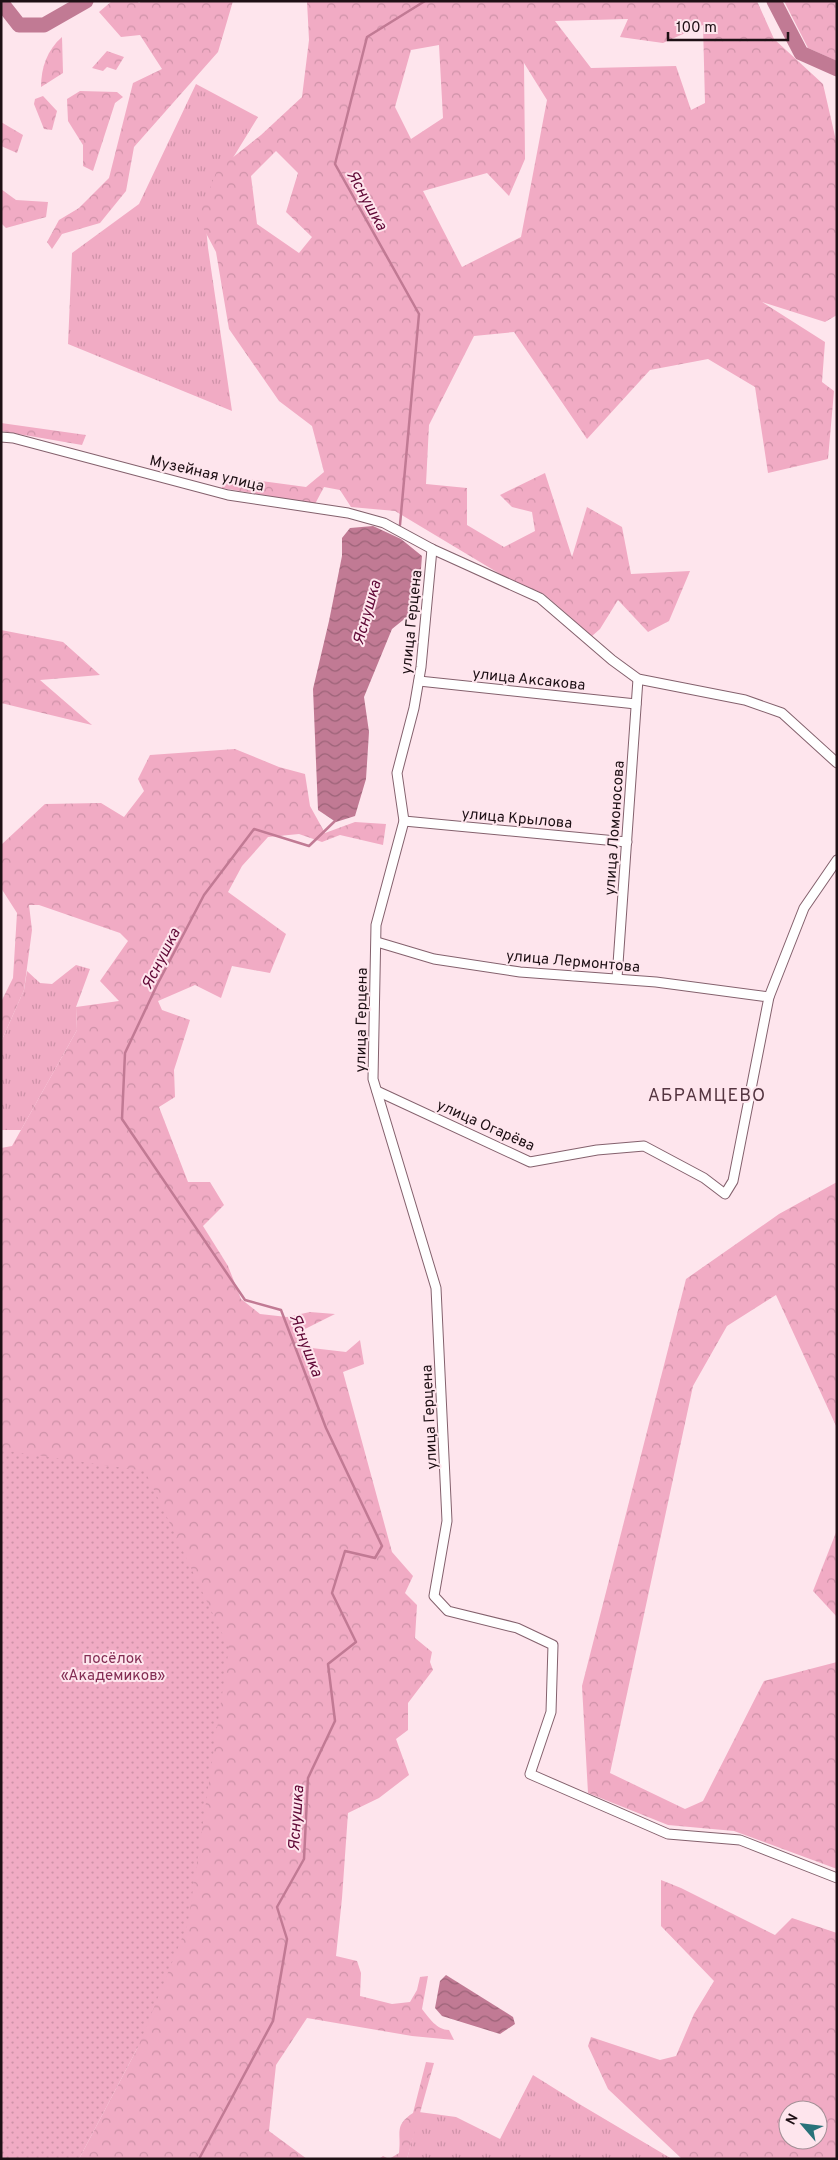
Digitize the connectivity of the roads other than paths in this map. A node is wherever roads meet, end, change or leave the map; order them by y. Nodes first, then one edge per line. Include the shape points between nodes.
1 (1, 438) edge
2 (432, 549) junction
3 (638, 679) junction
4 (419, 681) junction
5 (636, 704) junction
6 (837, 762) edge
7 (404, 821) junction
8 (627, 842) junction
9 (837, 860) edge
10 (377, 942) junction
11 (617, 978) junction
12 (769, 997) junction
13 (377, 1090) junction
14 (837, 1878) edge

1 - 2 street, Музейная улица via 13,438 228,496 348,513 384,523
2 - 3 street, Музейная улица via 540,598
2 - 4 street, улица Герцена
3 - 5 street, улица Ломоносова
3 - 6 street via 745,700 782,713
4 - 5 street, улица Аксакова
4 - 7 street, улица Герцена via 397,773
5 - 8 street, улица Ломоносова
7 - 8 street, улица Крылова
7 - 10 street, улица Герцена via 376,925
8 - 11 street, улица Ломоносова
9 - 12 street via 804,908
10 - 11 street, улица Лермонтова via 434,959 520,972
10 - 13 street, улица Герцена via 373,1079
11 - 12 street, улица Лермонтова
12 - 13 street, улица Огарёва via 733,1181 724,1194 704,1178 644,1146 597,1150 530,1162
13 - 14 street, улица Герцена via 436,1288 447,1520 434,1596 448,1611 517,1628 553,1645 552,1712 530,1774 668,1834 740,1840

